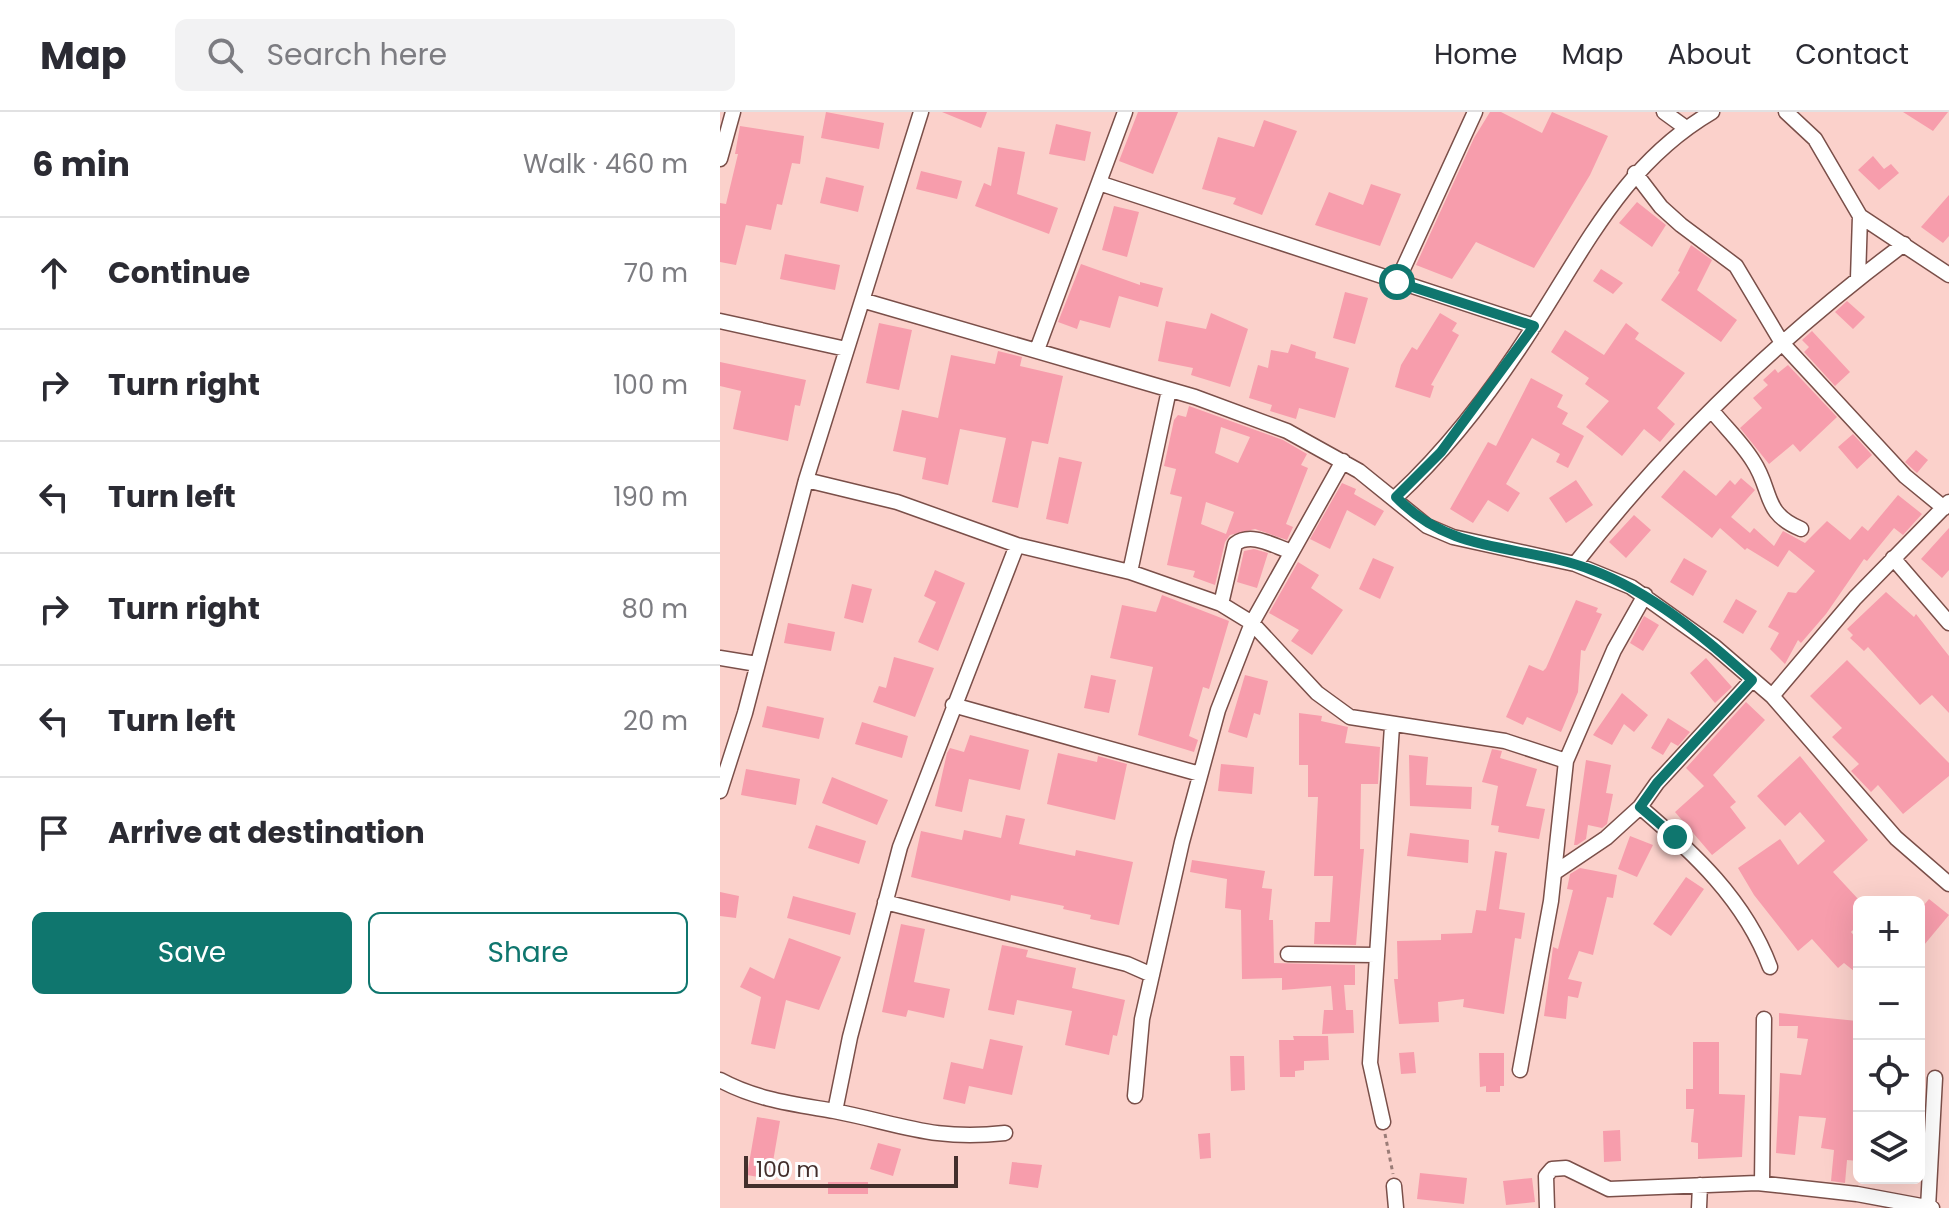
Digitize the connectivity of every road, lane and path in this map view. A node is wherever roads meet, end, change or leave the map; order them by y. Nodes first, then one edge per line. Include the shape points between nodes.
1 (733, 112) edge
2 (921, 112) edge
3 (1125, 112) edge
4 (1475, 112) edge
5 (1664, 112) edge
6 (1712, 112) edge
7 (1786, 112) edge
8 (1686, 128) junction
9 (720, 159) edge
10 (1635, 173) junction
11 (1099, 183) junction
12 (1860, 216) junction
13 (1904, 244) junction
14 (1949, 275) edge
15 (1858, 279) junction
16 (1397, 282) junction
17 (865, 301) junction
18 (720, 321) edge
19 (1534, 326) junction
20 (1782, 343) junction
21 (846, 349) junction
22 (1037, 350) junction
23 (1169, 390) junction
24 (1713, 412) junction
25 (1343, 461) junction
26 (806, 480) junction
27 (1396, 497) junction
28 (1946, 505) edge
29 (1801, 529) dead end
30 (1017, 545) junction
31 (1289, 551) junction
32 (1893, 558) junction
33 (1575, 564) junction
34 (1130, 572) junction
35 (1645, 595) junction
36 (1221, 604) junction
37 (1252, 623) junction
38 (1949, 623) edge
39 (720, 658) edge
40 (757, 664) junction
41 (1752, 680) junction
42 (1772, 696) junction
43 (953, 705) junction
44 (1392, 726) junction
45 (1566, 761) junction
46 (1200, 774) junction
47 (720, 791) edge
48 (1640, 807) junction
49 (1554, 873) junction
50 (1949, 884) edge
51 (885, 902) junction
52 (1288, 954) dead end
53 (1376, 955) junction
54 (1770, 967) dead end
55 (1152, 975) junction
56 (1764, 1019) dead end
57 (1520, 1070) dead end
58 (1935, 1078) dead end
59 (720, 1080) edge
60 (1135, 1096) dead end
61 (835, 1111) junction
62 (1383, 1122) joint
63 (1005, 1133) dead end
64 (1762, 1183) junction
65 (1700, 1185) junction
66 (1394, 1186) joint
67 (1396, 1208) edge
68 (1547, 1208) edge
69 (1699, 1208) edge
70 (1929, 1208) edge

1 - 9 street
2 - 17 street
3 - 11 street
4 - 16 street
5 - 8 street
6 - 8 street
7 - 12 street via 1815,139
8 - 10 street
10 - 19 street
10 - 20 street via 1671,216 1736,266
11 - 16 street
11 - 22 street
12 - 13 street
12 - 15 street
13 - 14 street
13 - 15 street
15 - 20 street
16 - 19 street
17 - 21 street
17 - 22 street
18 - 21 street
19 - 27 street via 1441,452
20 - 24 street
20 - 28 street via 1905,476
21 - 26 street
22 - 23 street
23 - 25 street via 1287,431
23 - 34 street
24 - 29 street via 1752,459 1773,511 1781,521
24 - 33 street via 1610,519
25 - 27 street
25 - 31 street
26 - 30 street via 897,502
26 - 40 street
27 - 33 street via 1427,526 1453,537
28 - 32 street
30 - 34 street
30 - 43 street
31 - 36 street via 1250,538 1240,540
31 - 37 street
32 - 38 street
32 - 42 street
33 - 35 street
34 - 36 street
35 - 41 street
35 - 45 street via 1614,650
36 - 37 street
37 - 44 street via 1334,708
37 - 46 street
39 - 40 street
40 - 47 street
41 - 42 street
41 - 48 street
42 - 50 street via 1896,838
43 - 46 street
43 - 51 street
44 - 45 street via 1505,741
44 - 53 street
45 - 49 street
46 - 55 street
48 - 49 street
48 - 54 street via 1734,898
49 - 57 street
51 - 55 street via 1127,964
51 - 61 street
52 - 53 street
53 - 62 street via 1370,1063
55 - 60 street
56 - 64 street
58 - 70 street
59 - 61 street via 755,1096
61 - 63 street via 929,1135
62 - 66 path
64 - 65 street
64 - 70 street
65 - 68 street via 1609,1189 1566,1168 1552,1169 1546,1176
65 - 69 street
66 - 67 street

